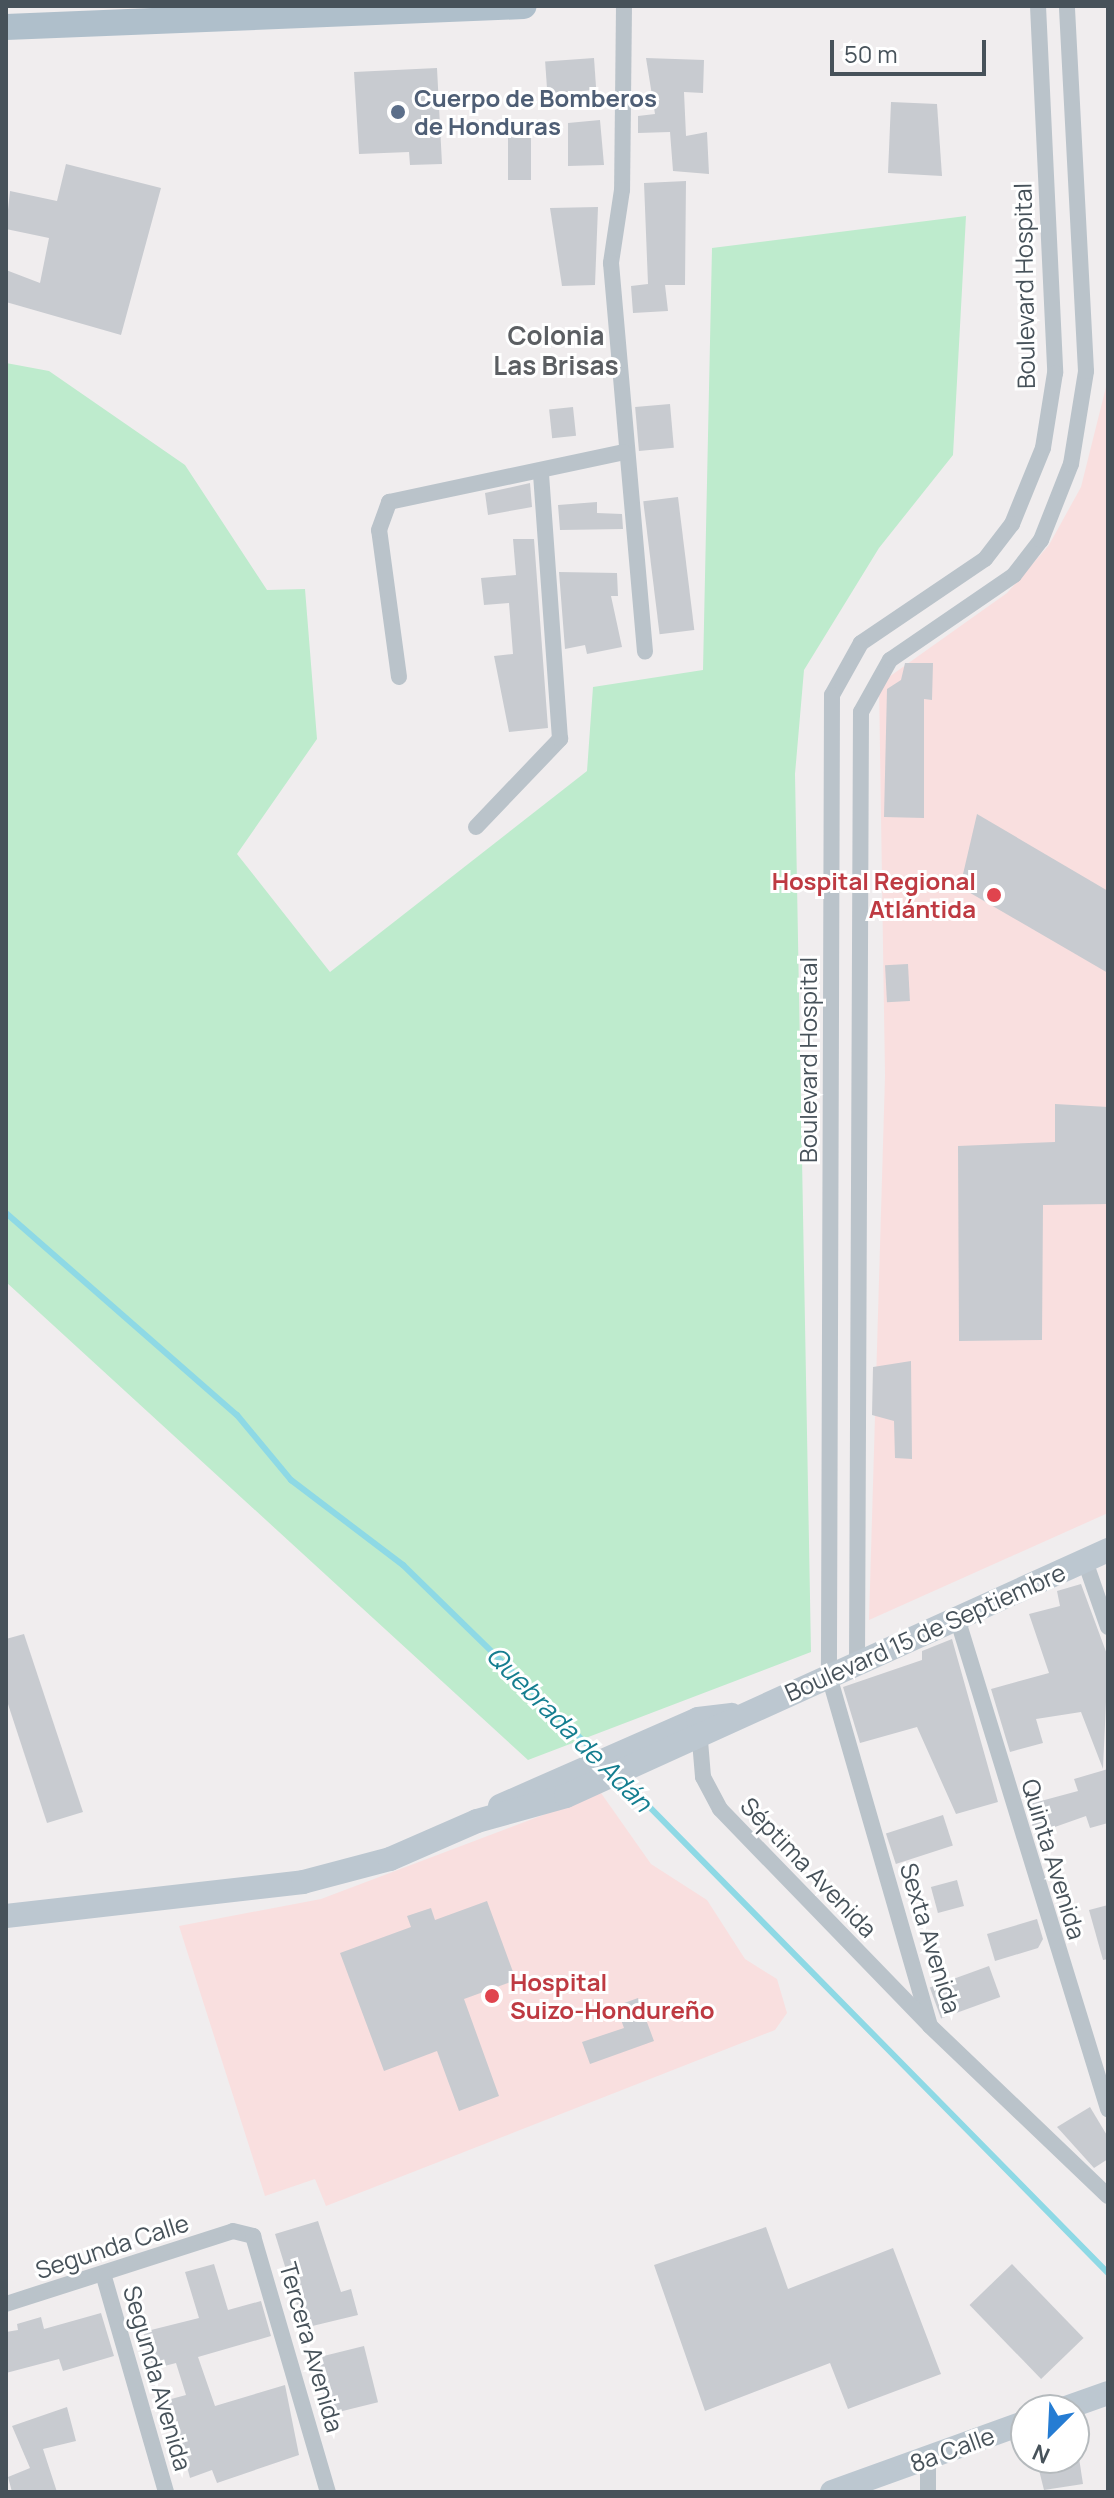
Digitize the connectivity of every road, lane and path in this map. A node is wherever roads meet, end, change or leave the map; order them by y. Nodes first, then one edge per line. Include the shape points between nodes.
1 (524, 6) edge
2 (624, 6) edge
3 (1038, 6) edge
4 (1067, 6) edge
5 (6, 27) edge
6 (624, 452) junction
7 (541, 471) junction
8 (645, 652) dead end
9 (399, 677) dead end
10 (476, 827) dead end
11 (1108, 1550) edge
12 (1085, 1561) junction
13 (958, 1621) junction
14 (1108, 1627) edge
15 (857, 1664) junction
16 (829, 1676) junction
17 (699, 1729) junction
18 (477, 1821) junction
19 (6, 1916) edge
20 (930, 2026) junction
21 (1108, 2109) edge
22 (1108, 2196) edge
23 (233, 2231) joint
24 (104, 2277) junction
25 (6, 2304) edge
26 (1010, 2428) edge
27 (928, 2457) junction
28 (166, 2492) edge
29 (328, 2492) edge
30 (832, 2492) edge
31 (928, 2492) edge

1 - 5 main road
2 - 6 street via 622,190 611,263
3 - 16 street, Boulevard Hospital via 1055,373 1043,448 1012,524 985,559 861,643 832,695
4 - 15 street via 1086,371 1071,464 1041,540 1014,575 890,660 861,712
6 - 7 street
6 - 8 street
7 - 9 street via 408,496 379,513
7 - 10 street via 560,739
11 - 12 street, Boulevard 15 de Septiembre
12 - 13 street, Boulevard 15 de Septiembre
12 - 14 street
13 - 15 street, Boulevard 15 de Septiembre
13 - 21 street, Quinta Avenida
15 - 16 street, Boulevard 15 de Septiembre
16 - 17 street, Boulevard 15 de Septiembre
16 - 20 street, Sexta Avenida
17 - 18 street, Boulevard 15 de Septiembre via 538,1783
17 - 18 street, Boulevard 15 de Septiembre via 649,1760 566,1796
17 - 20 street, Séptima Avenida via 703,1777 720,1809
18 - 19 street, Boulevard 15 de Septiembre via 390,1859 303,1882
20 - 22 street, Sexta Avenida
23 - 24 street, Segunda Calle
23 - 29 street, Tercera Avenida via 253,2236 262,2254
24 - 25 street, Segunda Calle
24 - 28 street, Segunda Avenida
26 - 27 street, 8a Calle
27 - 30 street, 8a Calle
27 - 31 street

